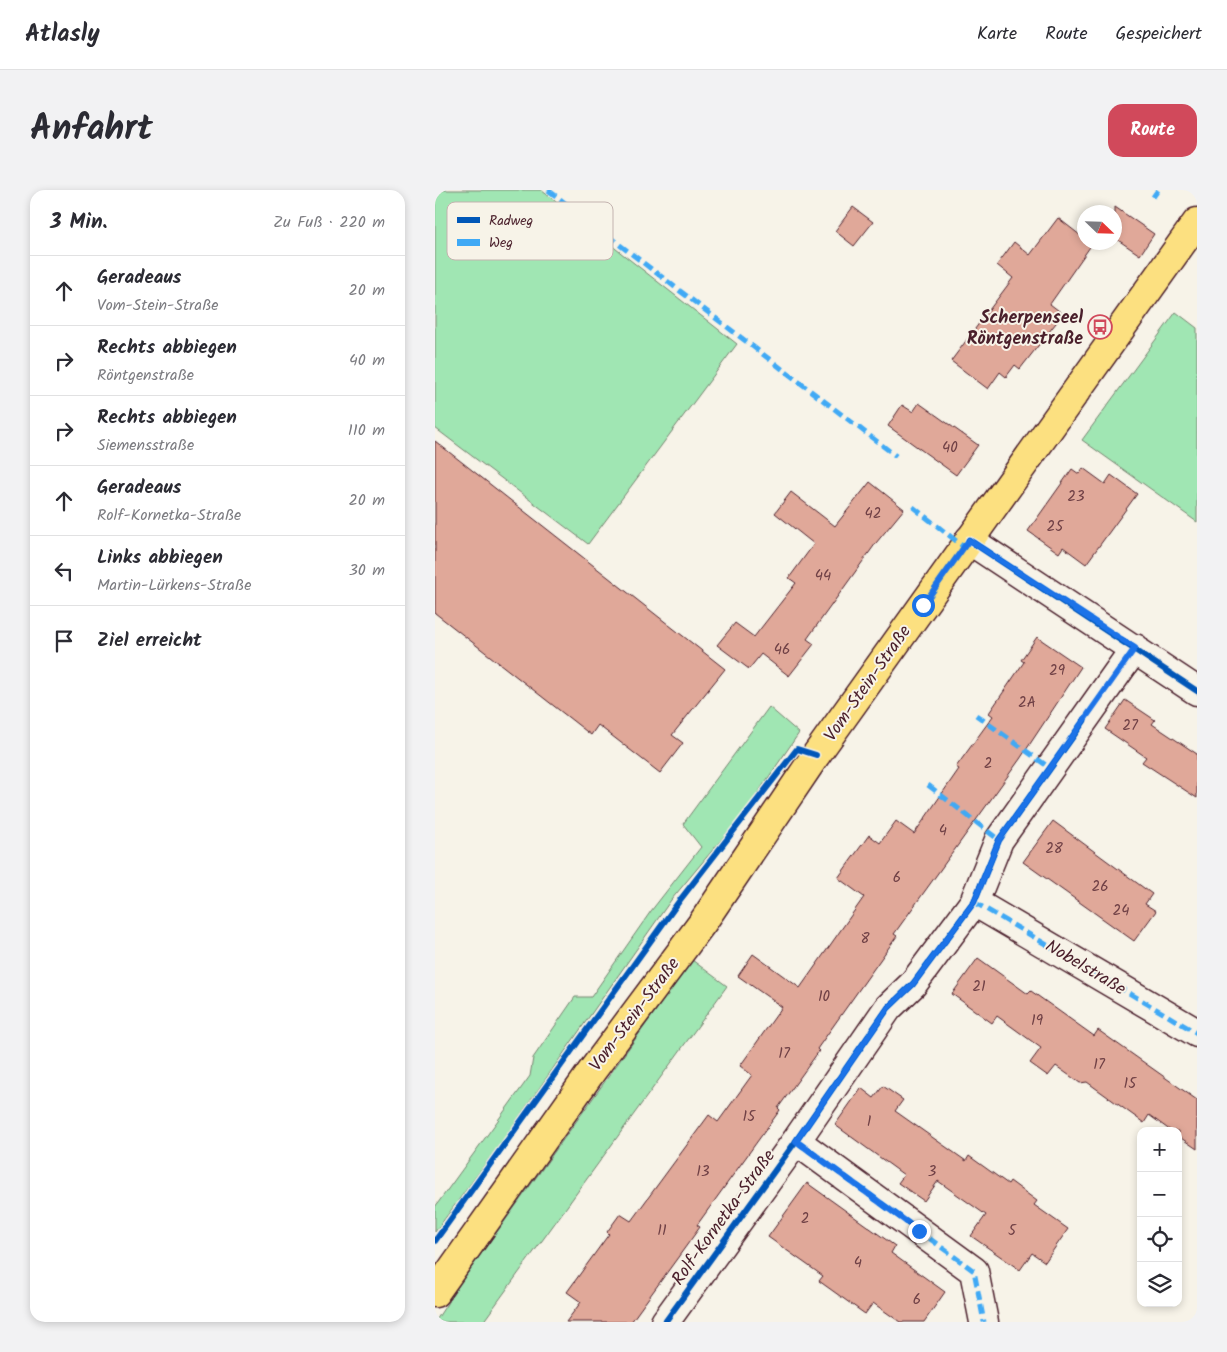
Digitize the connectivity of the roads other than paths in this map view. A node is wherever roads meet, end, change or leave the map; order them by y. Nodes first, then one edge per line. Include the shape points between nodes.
1 (1197, 222) edge
2 (969, 540) junction
3 (1135, 648) junction
4 (1197, 691) edge
5 (974, 902) junction
6 (1197, 1033) edge
7 (796, 1141) junction
8 (435, 1293) edge
9 (665, 1322) edge
10 (985, 1322) edge

1 - 2 main road, Vom-Stein-Straße
2 - 3 street
2 - 8 main road, Vom-Stein-Straße via 703,922
3 - 4 street
3 - 5 street, Rolf-Kornetka-Straße via 999,840
5 - 6 street, Nobelstraße
5 - 7 street, Rolf-Kornetka-Straße via 913,984 888,1008
7 - 9 street, Rolf-Kornetka-Straße
7 - 10 street via 974,1271

